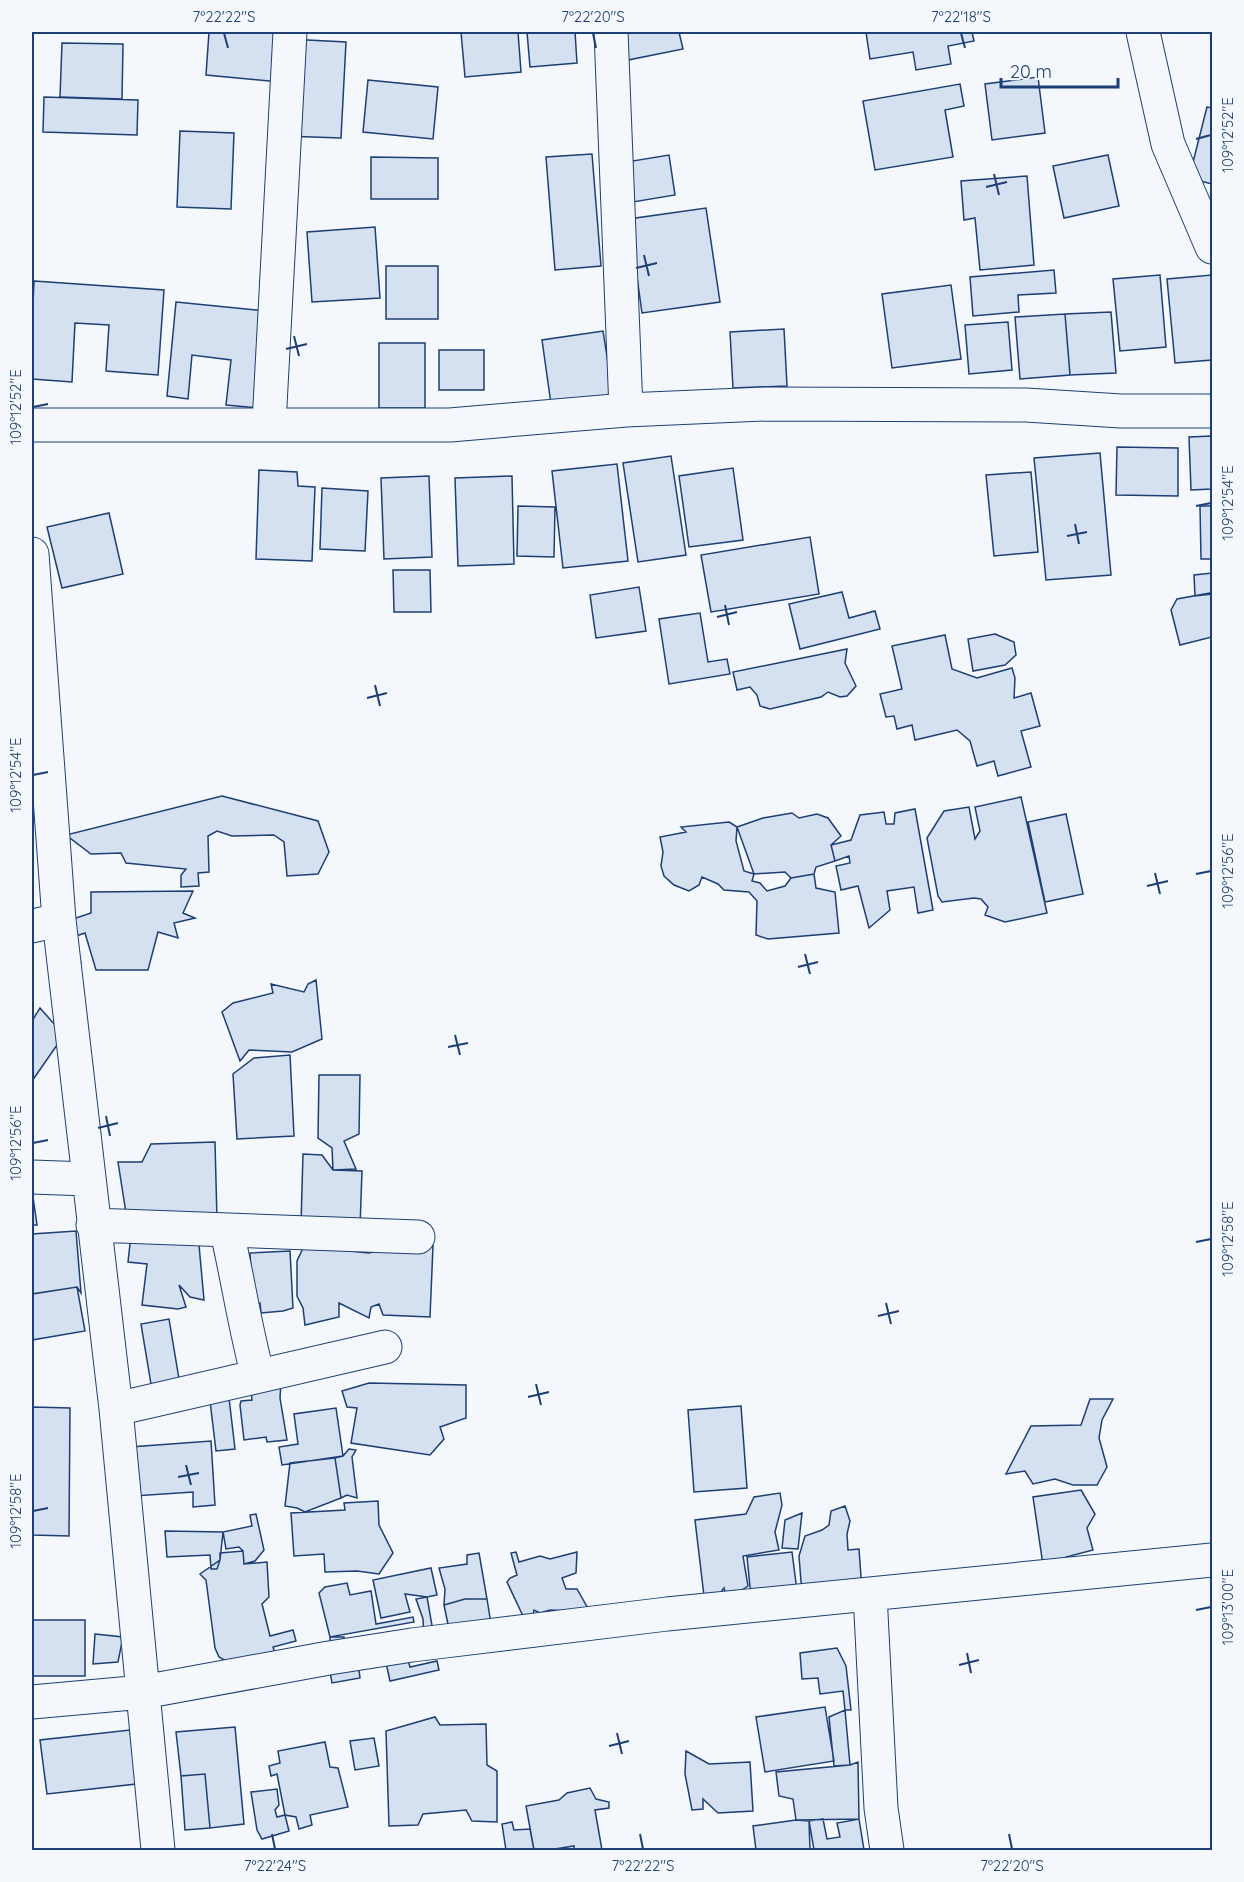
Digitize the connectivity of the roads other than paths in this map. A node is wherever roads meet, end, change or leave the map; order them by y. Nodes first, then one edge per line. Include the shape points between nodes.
1 (290, 32) edge
2 (611, 32) edge
3 (1143, 32) edge
4 (1212, 247) edge
5 (626, 410) junction
6 (1212, 411) edge
7 (269, 424) junction
8 (32, 425) edge
9 (32, 554) edge
10 (45, 923) edge
11 (32, 1177) edge
12 (88, 1179) junction
13 (93, 1226) junction
14 (229, 1231) junction
15 (418, 1237) dead end
16 (385, 1347) dead end
17 (258, 1376) junction
18 (116, 1409) junction
19 (1212, 1560) edge
20 (870, 1594) junction
21 (142, 1692) junction
22 (32, 1702) edge
23 (158, 1851) edge
24 (886, 1851) edge

1 - 7 street
2 - 5 street
3 - 4 street via 1168,144
5 - 6 street via 766,404 1026,405
5 - 7 street via 450,424
7 - 8 street
9 - 10 street
10 - 12 street
11 - 12 street
12 - 13 street
13 - 14 street
13 - 18 street
14 - 15 street
14 - 17 street via 245,1328
16 - 17 street
17 - 18 street
18 - 21 street
19 - 20 street
20 - 21 street via 412,1645
20 - 24 street
21 - 22 street
21 - 23 street

